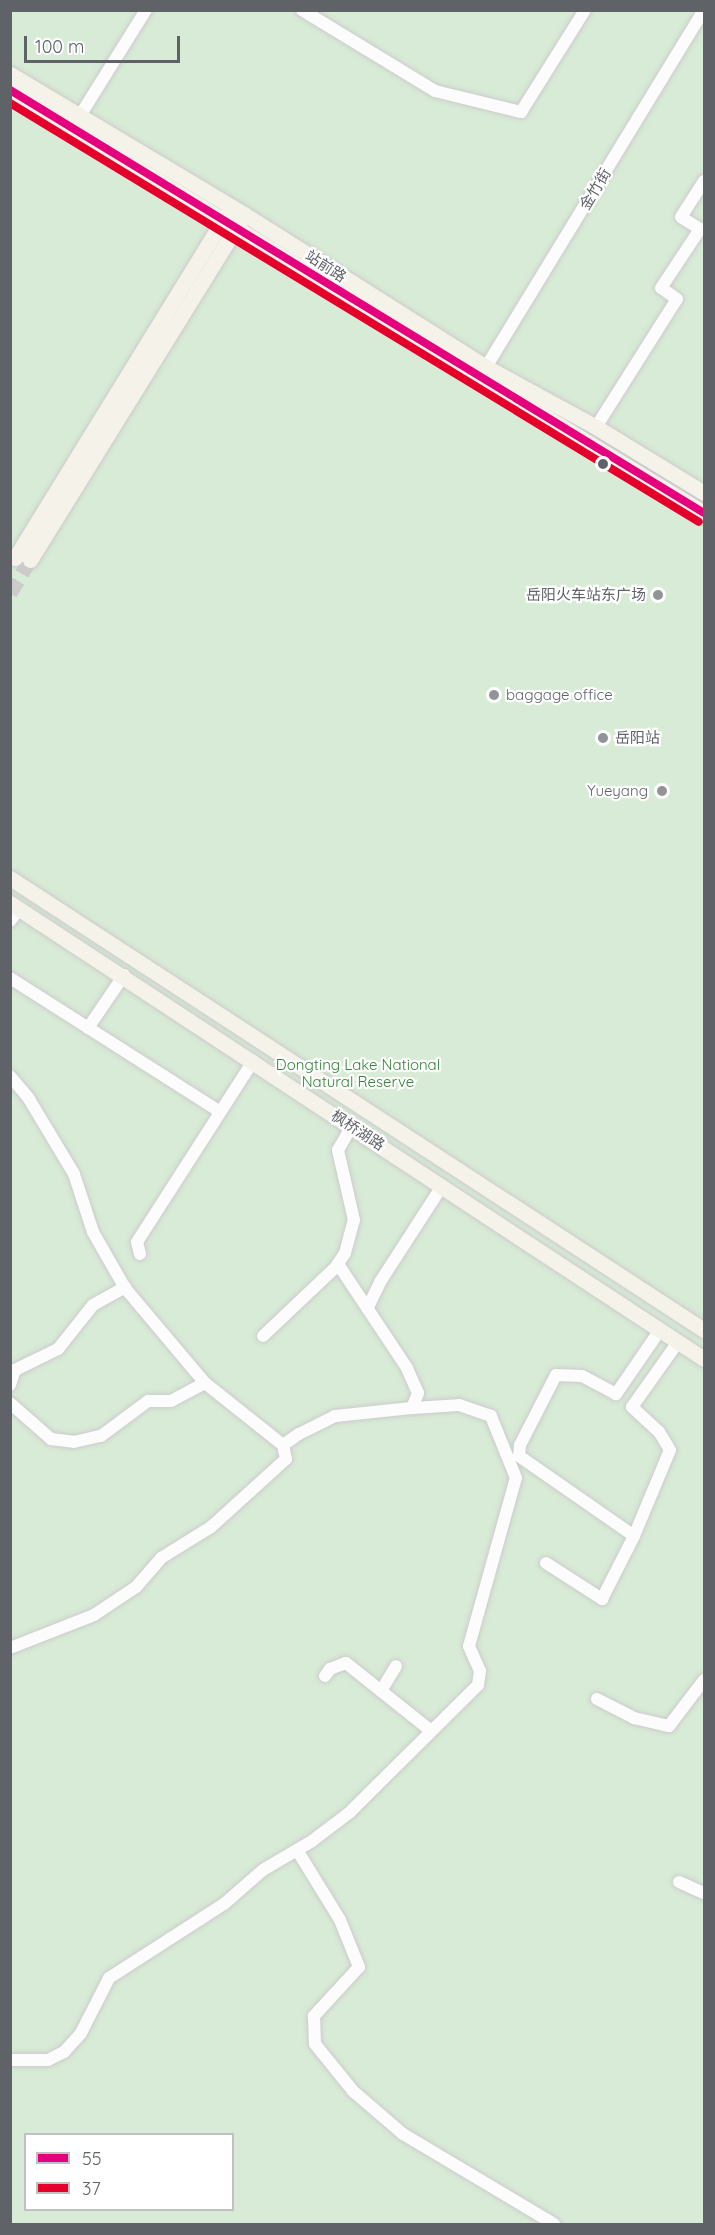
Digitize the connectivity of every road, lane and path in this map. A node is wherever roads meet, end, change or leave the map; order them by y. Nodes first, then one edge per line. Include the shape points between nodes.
1 (146, 10) edge
2 (302, 10) edge
3 (585, 10) edge
4 (704, 10) edge
5 (10, 74) edge
6 (10, 90) edge
7 (81, 114) junction
8 (705, 180) edge
9 (234, 217) junction
10 (486, 368) junction
11 (596, 427) junction
12 (705, 493) edge
13 (705, 513) edge
14 (15, 558) tunnel mouth
15 (30, 560) tunnel mouth
16 (10, 878) edge
17 (13, 911) edge
18 (124, 975) junction
19 (10, 978) edge
20 (88, 1028) junction
21 (253, 1061) junction
22 (10, 1077) edge
23 (220, 1112) junction
24 (352, 1126) junction
25 (442, 1186) junction
26 (140, 1254) dead end
27 (338, 1264) junction
28 (125, 1287) junction
29 (368, 1307) junction
30 (660, 1330) junction
31 (705, 1330) edge
32 (263, 1336) dead end
33 (678, 1341) junction
34 (705, 1359) edge
35 (205, 1383) junction
36 (10, 1385) edge
37 (616, 1394) junction
38 (10, 1403) edge
39 (412, 1408) junction
40 (635, 1409) junction
41 (283, 1445) junction
42 (634, 1536) junction
43 (546, 1563) dead end
44 (10, 1648) edge
45 (396, 1666) dead end
46 (325, 1677) dead end
47 (705, 1680) edge
48 (381, 1691) junction
49 (597, 1699) dead end
50 (430, 1730) junction
51 (297, 1850) junction
52 (679, 1882) dead end
53 (705, 1893) edge
54 (10, 2060) edge
55 (548, 2223) edge

1 - 7 street
2 - 3 street via 435,91 521,112
4 - 10 street, 金竹街
5 - 7 main road, 站前路
6 - 9 main road, 站前路
7 - 9 main road, 站前路
8 - 11 street via 681,217 700,229 661,288 677,299
9 - 10 main road, 站前路
9 - 13 main road, 站前路
9 - 14 main road
9 - 15 main road
10 - 11 main road, 站前路
11 - 12 main road, 站前路
16 - 31 main road, 枫桥湖路
17 - 18 main road, 枫桥湖路
18 - 20 street
18 - 21 main road, 枫桥湖路
19 - 20 street
20 - 23 street
21 - 23 street
21 - 24 main road, 枫桥湖路
22 - 28 street via 29,1099 74,1174 93,1232
23 - 26 street via 137,1242
24 - 25 main road, 枫桥湖路
24 - 27 street via 338,1150 354,1220
25 - 29 street
25 - 30 main road, 枫桥湖路
27 - 29 street
27 - 32 street
28 - 35 street
28 - 36 street via 93,1305 58,1349 15,1370
29 - 39 street via 418,1393
30 - 33 main road, 枫桥湖路
30 - 37 street
33 - 34 main road, 枫桥湖路
33 - 40 street via 632,1407
35 - 38 street via 171,1401 148,1401 101,1436 74,1442 51,1439
35 - 41 street
37 - 40 street
37 - 42 street via 582,1376 556,1376 520,1445 519,1456
39 - 41 street via 335,1416
39 - 50 street via 459,1405 491,1416 516,1478 469,1646 480,1671 478,1685
40 - 42 street via 659,1432 670,1450
41 - 44 street via 286,1459 211,1527 161,1558 136,1587 94,1616
42 - 43 street via 602,1599
45 - 48 street
46 - 48 street via 330,1669 346,1663
47 - 49 street via 669,1726 633,1718
48 - 50 street
50 - 51 street via 350,1812
51 - 54 street via 263,1870 224,1904 109,1978 81,2033 64,2052 48,2060
51 - 55 street via 340,1920 359,1966 314,2016 315,2044 353,2091 403,2134
52 - 53 street

